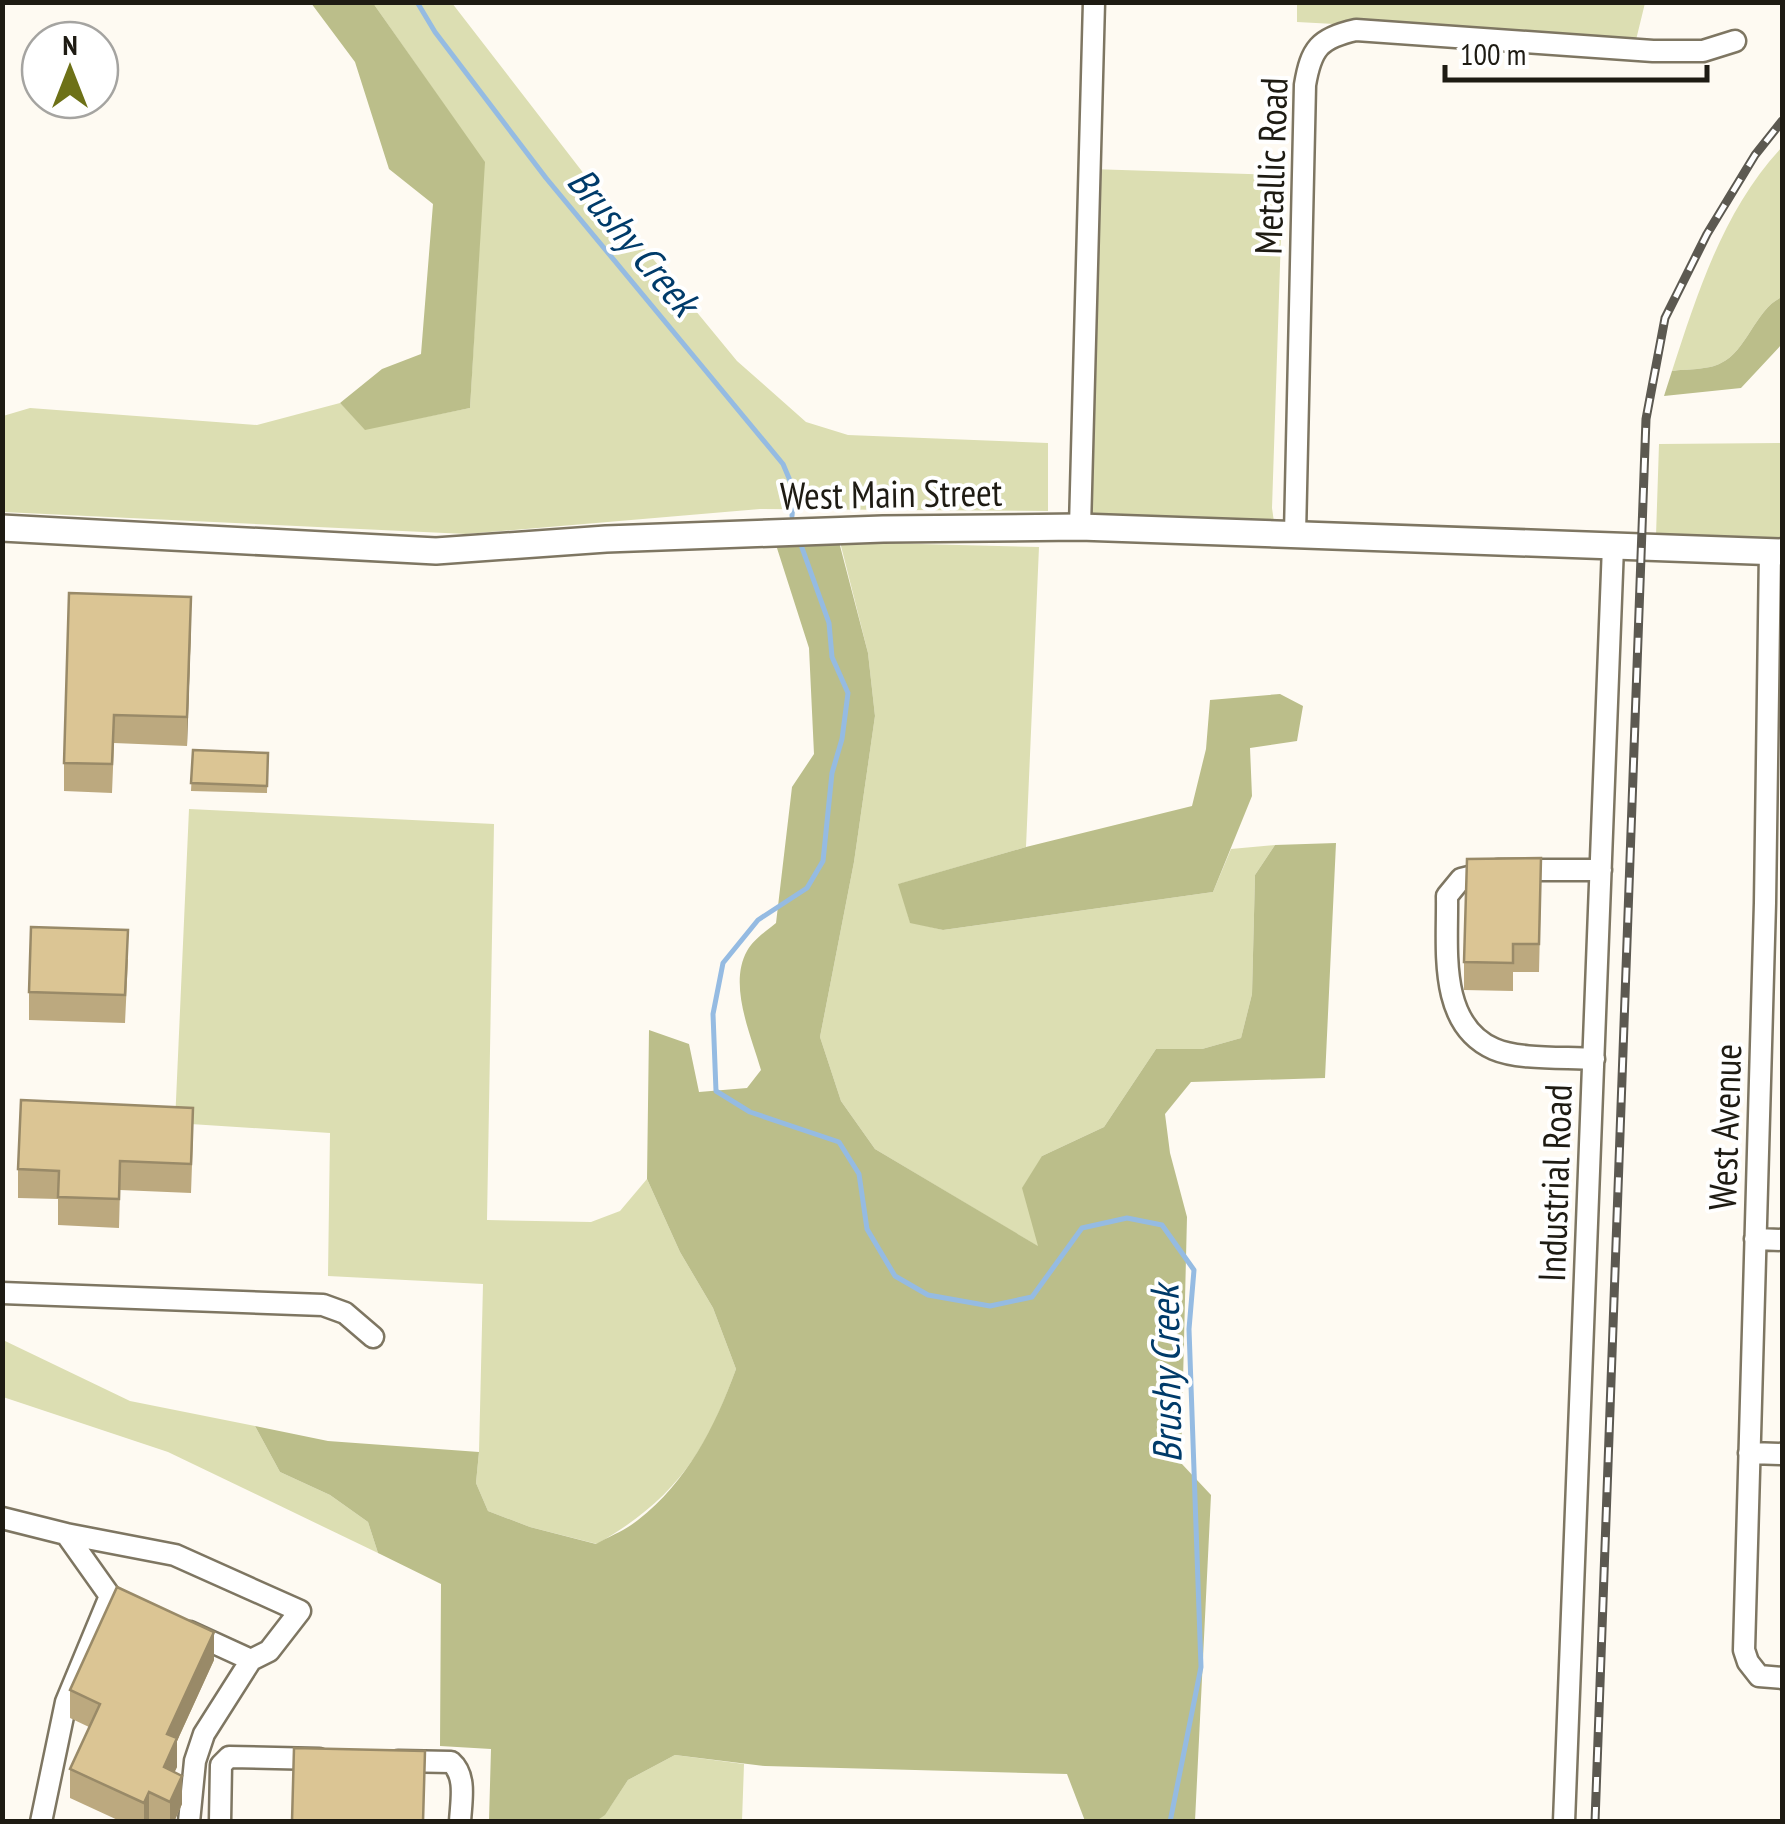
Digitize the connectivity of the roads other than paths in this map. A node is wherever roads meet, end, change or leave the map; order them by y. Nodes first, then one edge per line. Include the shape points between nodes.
1 (1094, 2) edge
2 (1735, 41) dead end
3 (2, 528) edge
4 (1080, 528) junction
5 (1295, 534) junction
6 (1613, 546) junction
7 (1776, 552) edge
8 (1774, 802) edge
9 (1601, 870) junction
10 (1772, 1020) edge
11 (1594, 1059) junction
12 (1755, 1239) junction
13 (1782, 1240) edge
14 (2, 1293) edge
15 (373, 1337) dead end
16 (1749, 1452) junction
17 (1782, 1454) edge
18 (2, 1518) edge
19 (66, 1534) junction
20 (163, 1620) edge
21 (250, 1660) junction
22 (1782, 1678) edge
23 (340, 1760) edge
24 (377, 1761) edge
25 (41, 1822) edge
26 (189, 1822) edge
27 (220, 1822) edge
28 (460, 1822) edge
29 (1564, 1822) edge

1 - 4 street
2 - 5 street, Metallic Road via 1703,51 1653,51 1356,30 1320,44 1305,85
3 - 4 main road, West Main Street via 436,551 625,538
4 - 5 main road, West Main Street
5 - 6 main road, West Main Street
6 - 7 main road, West Main Street
6 - 9 street, Industrial Road
7 - 8 street, West Avenue
8 - 10 street, West Avenue
9 - 11 street, Industrial Road
9 - 11 street via 1498,870 1461,879 1447,896 1449,978 1458,1017 1494,1049
10 - 12 street, West Avenue
11 - 29 street, Industrial Road
12 - 13 street
12 - 16 street, West Avenue
14 - 15 street via 324,1305 346,1313
16 - 17 street
16 - 22 street, West Avenue via 1744,1650 1759,1676
18 - 19 street
19 - 21 street via 176,1555 300,1610 269,1650
19 - 25 street via 119,1600 66,1702
20 - 21 street
21 - 26 street via 204,1734
23 - 27 street via 224,1760
24 - 28 street via 451,1762 461,1772

